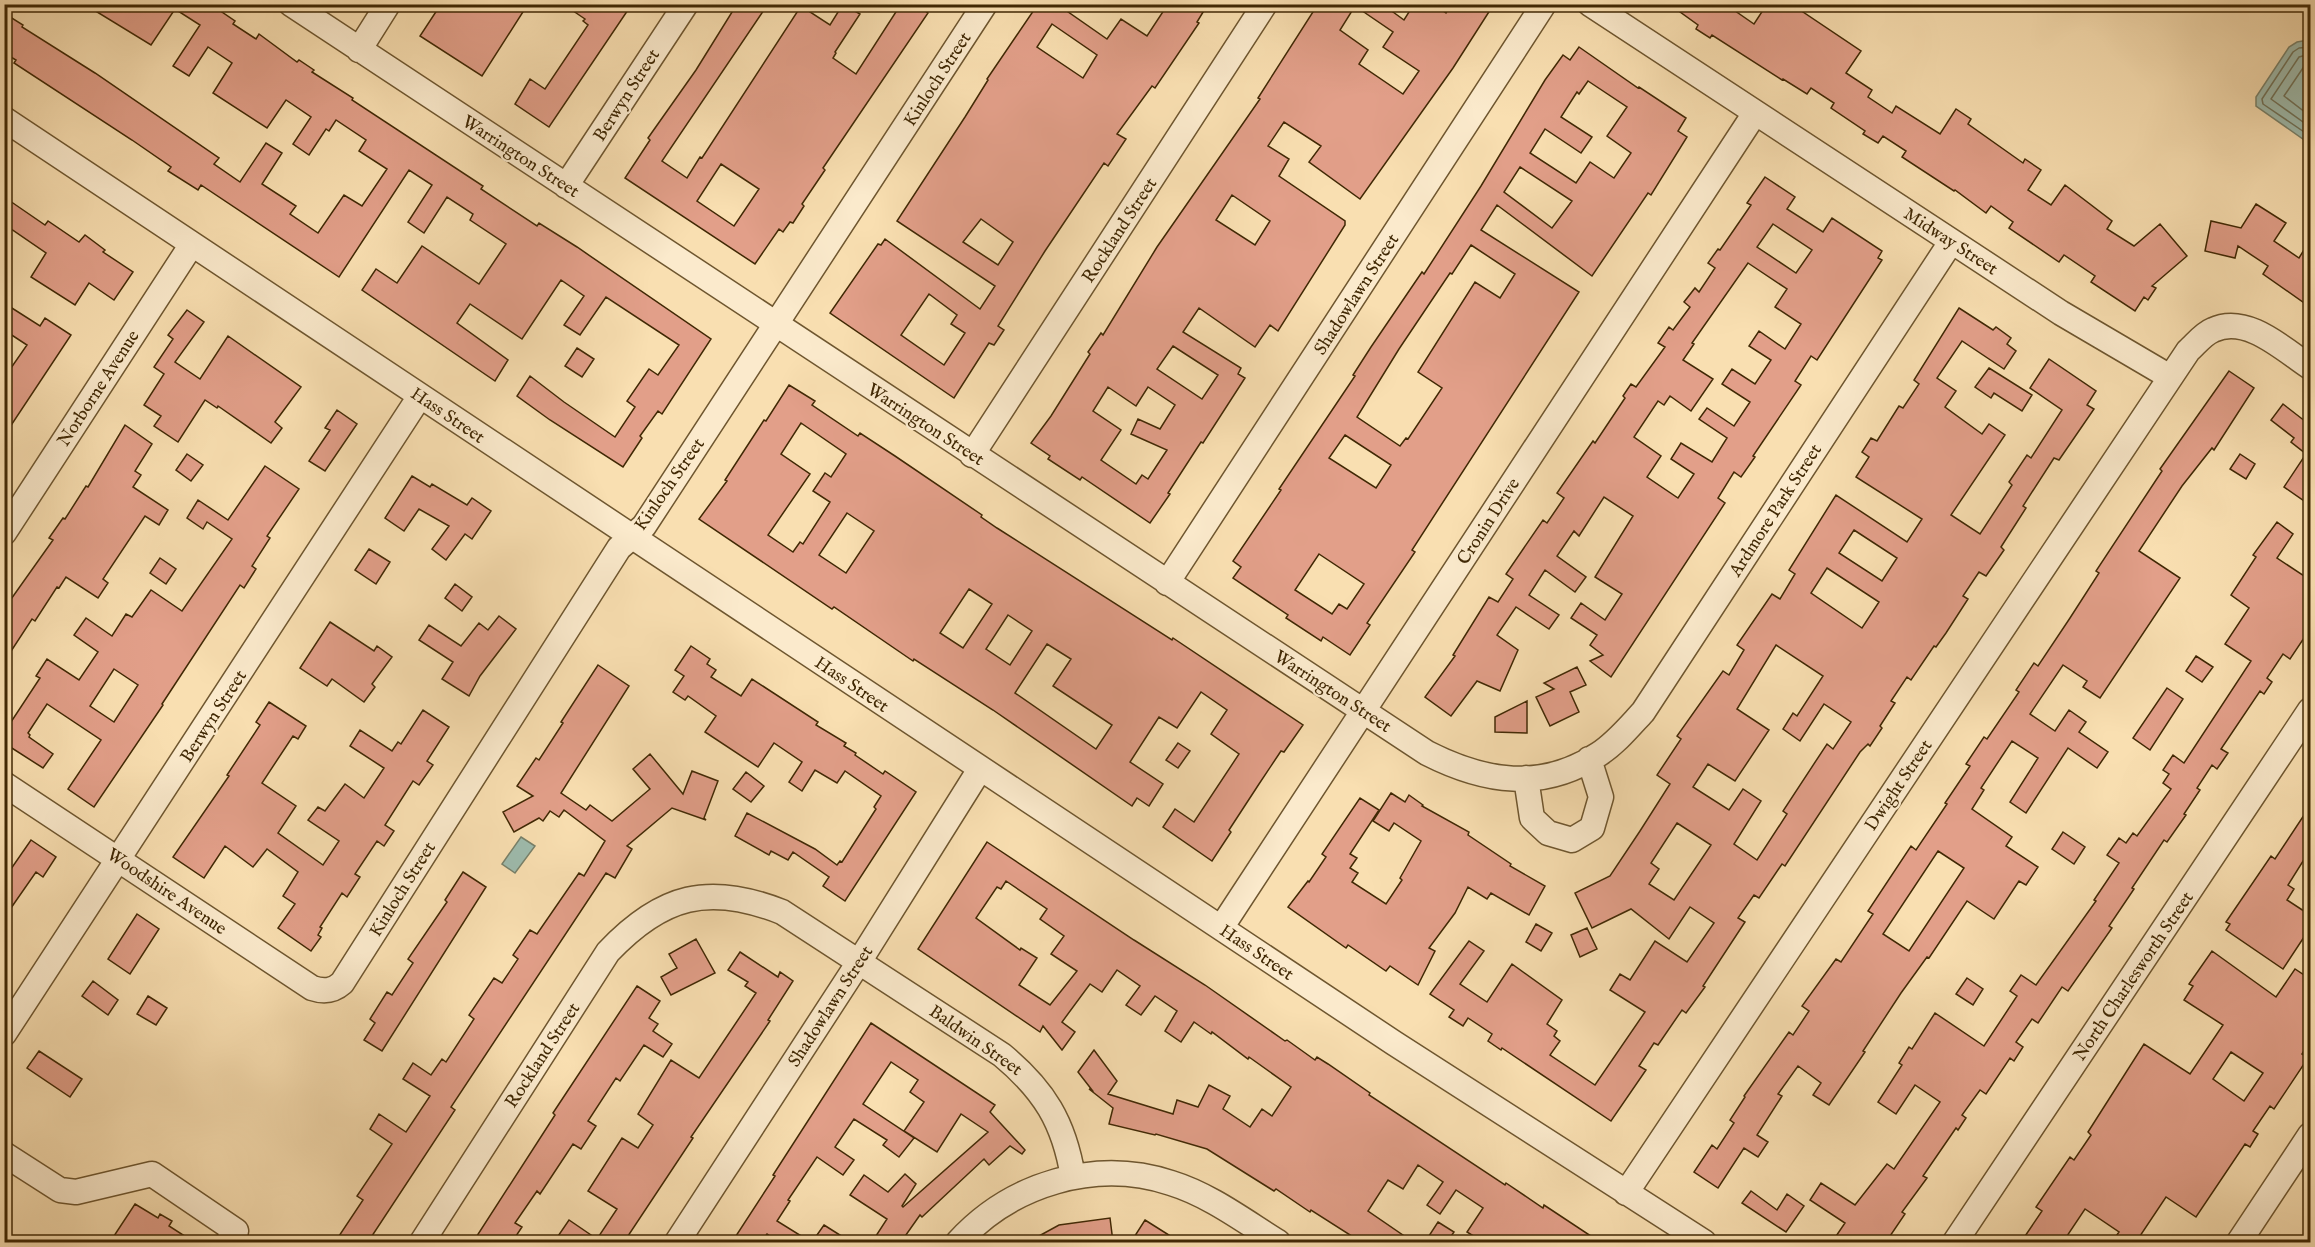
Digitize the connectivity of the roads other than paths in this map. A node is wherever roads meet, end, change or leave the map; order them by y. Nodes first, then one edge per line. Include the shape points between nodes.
1 (291, 4) edge
2 (388, 4) edge
3 (686, 4) edge
4 (986, 4) edge
5 (1265, 4) edge
6 (1544, 4) edge
7 (1590, 4) edge
8 (359, 50) junction
9 (1755, 113) junction
10 (4, 119) edge
11 (566, 186) junction
12 (1951, 242) junction
13 (192, 244) junction
14 (776, 325) junction
15 (2310, 367) edge
16 (2170, 377) junction
17 (420, 396) junction
18 (972, 454) junction
19 (4, 532) edge
20 (631, 537) junction
21 (1167, 583) junction
22 (1364, 711) junction
23 (2310, 711) edge
24 (1586, 761) junction
25 (980, 769) junction
26 (1526, 778) junction
27 (4, 784) edge
28 (120, 860) junction
29 (691, 899) joint
30 (1221, 928) junction
31 (859, 962) junction
32 (331, 989) joint
33 (4, 1034) edge
34 (2310, 1134) edge
35 (4, 1154) edge
36 (1073, 1177) junction
37 (1626, 1193) junction
38 (228, 1242) edge
39 (422, 1242) edge
40 (677, 1242) edge
41 (958, 1242) edge
42 (1278, 1242) edge
43 (1704, 1242) edge
44 (1955, 1242) edge
45 (2238, 1242) edge

1 - 8 street, Warrington Street
2 - 8 street
3 - 11 street, Berwyn Street
4 - 14 street, Kinloch Street
5 - 18 street, Rockland Street
6 - 21 street, Shadowlawn Street
7 - 9 street, Midway Street
8 - 11 street, Warrington Street
9 - 12 street, Midway Street
9 - 22 street, Cronin Drive
10 - 13 street, Hass Street
11 - 14 street, Warrington Street
12 - 16 street, Midway Street
12 - 24 street, Ardmore Park Street via 1643,712 1621,737
13 - 17 street, Hass Street
13 - 19 street, Norborne Avenue
14 - 18 street, Warrington Street
14 - 20 street, Kinloch Street via 644,526
15 - 16 street via 2247,328 2226,326 2207,333
16 - 37 street, Dwight Street
17 - 20 street, Hass Street
17 - 28 street, Berwyn Street
18 - 21 street, Warrington Street
20 - 25 street, Hass Street
20 - 32 street, Kinloch Street via 619,548 342,983
21 - 22 street, Warrington Street
22 - 26 street, Warrington Street via 1454,766 1488,777
22 - 30 street, Cronin Drive
23 - 44 street, North Charlesworth Street
24 - 26 street, Warrington Street via 1550,775
24 - 26 street via 1601,797 1592,828 1572,840 1548,833 1532,818
25 - 30 street, Hass Street
25 - 31 street, Shadowlawn Street
27 - 28 street, Woodshire Avenue
28 - 32 street, Woodshire Avenue via 312,988
28 - 33 street, Berwyn Street
29 - 31 street, Baldwin Street via 732,897 757,902 782,912
29 - 39 street, Rockland Street via 655,912 608,952
30 - 37 street, Hass Street
31 - 36 street, Baldwin Street via 1025,1074 1059,1124
31 - 40 street, Shadowlawn Street
34 - 45 street
35 - 38 street via 60,1190 76,1192 152,1174 236,1231
36 - 41 street via 1015,1197
36 - 42 street via 1138,1175 1170,1182 1218,1205
37 - 43 street, Hass Street

